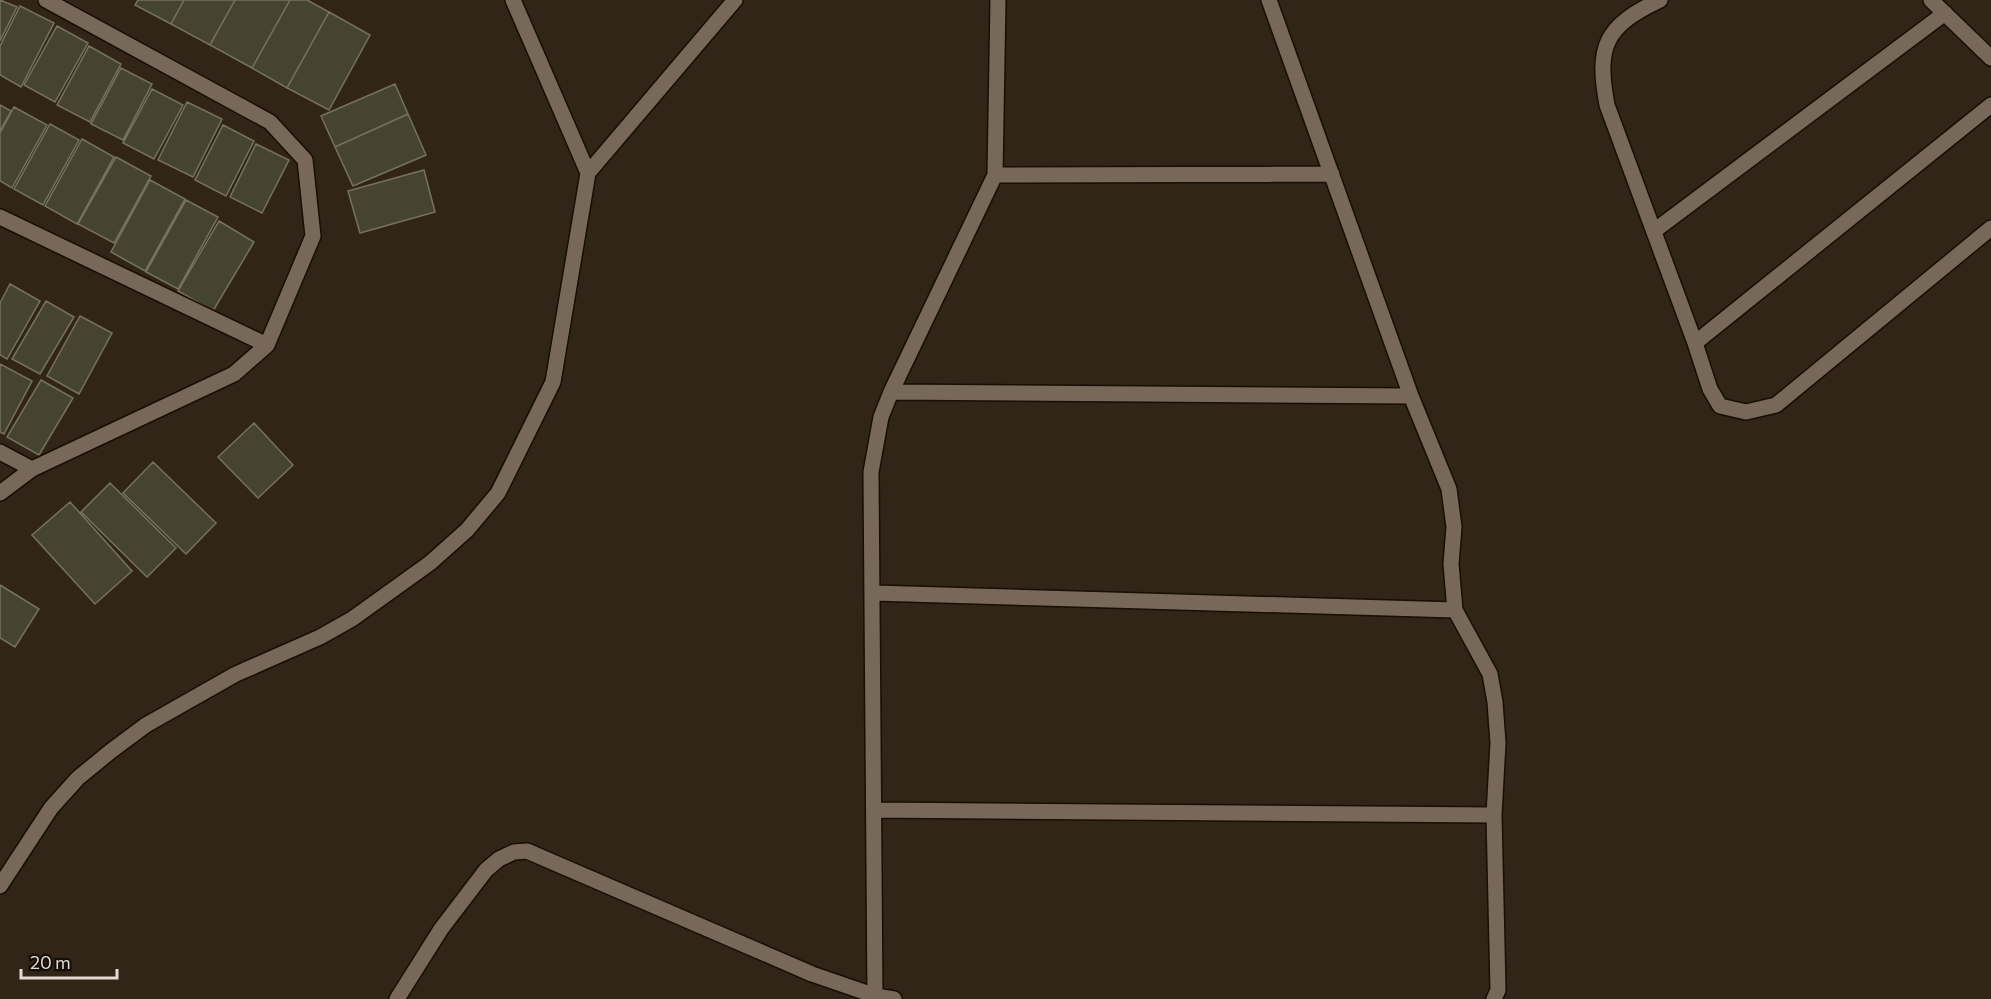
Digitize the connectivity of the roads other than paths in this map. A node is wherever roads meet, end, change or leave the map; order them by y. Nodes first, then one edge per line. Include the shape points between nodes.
1 (46, 0) edge
2 (513, 0) edge
3 (735, 0) edge
4 (998, 0) edge
5 (1269, 0) edge
6 (1660, 0) edge
7 (1931, 0) edge
8 (1945, 13) junction
9 (1991, 58) edge
10 (1991, 105) edge
11 (588, 173) junction
12 (1332, 174) junction
13 (995, 175) junction
14 (0, 217) edge
15 (1991, 228) edge
16 (1654, 231) junction
17 (1695, 343) junction
18 (267, 345) junction
19 (891, 392) junction
20 (1411, 396) junction
21 (0, 452) edge
22 (32, 469) junction
23 (0, 493) edge
24 (874, 593) junction
25 (1455, 610) junction
26 (874, 810) junction
27 (1494, 815) junction
28 (0, 886) edge
29 (875, 998) edge
30 (397, 999) edge
31 (894, 999) edge
32 (1494, 999) edge

1 - 18 street via 270,122 305,160 313,236
2 - 11 street
3 - 11 street
4 - 13 street
5 - 12 street
6 - 16 street via 1631,14 1606,42 1601,73 1607,105
7 - 8 street
8 - 9 street
8 - 16 street
10 - 17 street
11 - 28 street via 553,382 498,493 430,563 352,619 187,701 146,726 78,778 51,808
12 - 13 street
12 - 20 street
13 - 19 street
14 - 18 street
15 - 17 street via 1776,405 1746,412 1720,406 1710,389
16 - 17 street
18 - 22 street via 234,374
19 - 20 street
19 - 24 street via 881,417 870,472
20 - 25 street via 1449,489 1454,527 1451,564
21 - 22 street
22 - 23 street
24 - 25 street
24 - 26 street
25 - 27 street via 1490,674 1498,743
26 - 27 street
26 - 29 street
27 - 32 street via 1498,990
29 - 30 street via 526,851 499,859 486,870 441,929
29 - 31 street

